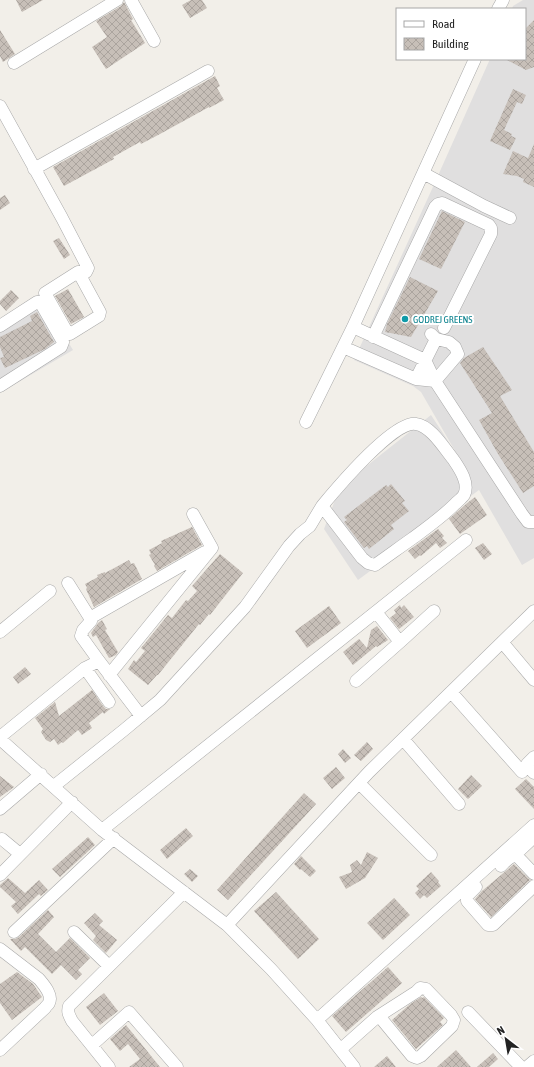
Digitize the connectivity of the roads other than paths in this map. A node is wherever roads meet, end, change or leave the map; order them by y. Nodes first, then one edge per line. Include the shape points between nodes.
1 (117, 0) edge
2 (131, 0) edge
3 (154, 42) dead end
4 (475, 60) edge
5 (14, 63) dead end
6 (208, 71) dead end
7 (0, 106) edge
8 (34, 168) junction
9 (423, 173) junction
10 (510, 218) dead end
11 (82, 275) junction
12 (0, 326) edge
13 (353, 327) junction
14 (444, 328) dead end
15 (373, 337) junction
16 (343, 347) junction
17 (425, 360) junction
18 (416, 379) junction
19 (435, 381) junction
20 (0, 386) edge
21 (306, 422) dead end
22 (322, 506) junction
23 (193, 514) dead end
24 (534, 522) edge
25 (466, 540) dead end
26 (212, 548) junction
27 (68, 582) dead end
28 (50, 591) dead end
29 (434, 611) dead end
30 (534, 611) edge
31 (376, 612) junction
32 (90, 618) junction
33 (0, 632) edge
34 (400, 642) junction
35 (502, 642) junction
36 (98, 661) junction
37 (85, 668) junction
38 (109, 674) junction
39 (534, 680) edge
40 (356, 681) dead end
41 (451, 692) junction
42 (109, 702) dead end
43 (141, 716) junction
44 (0, 738) edge
45 (403, 739) junction
46 (534, 757) edge
47 (522, 772) dead end
48 (534, 773) edge
49 (40, 774) junction
50 (359, 783) junction
51 (54, 786) junction
52 (72, 802) junction
53 (459, 804) dead end
54 (0, 809) edge
55 (534, 825) edge
56 (102, 830) junction
57 (534, 836) edge
58 (114, 838) junction
59 (2, 839) dead end
60 (516, 848) junction
61 (20, 854) junction
62 (431, 855) dead end
63 (2, 869) edge
64 (534, 869) edge
65 (534, 874) edge
66 (485, 875) junction
67 (534, 886) edge
68 (184, 892) junction
69 (227, 925) junction
70 (14, 932) dead end
71 (74, 932) dead end
72 (0, 949) edge
73 (108, 966) junction
74 (468, 1012) dead end
75 (379, 1016) junction
76 (317, 1020) junction
77 (92, 1045) junction
78 (341, 1049) junction
79 (0, 1050) edge
80 (534, 1061) edge
81 (110, 1067) edge
82 (177, 1067) edge
83 (354, 1067) edge
84 (522, 1067) edge
85 (527, 1067) edge

1 - 5 street
2 - 3 street
4 - 9 street
6 - 8 street
7 - 8 street
8 - 11 street via 88,268
9 - 10 street
9 - 13 street
11 - 11 street via 100,314 68,334 45,293 78,272
12 - 20 street via 40,302 63,342 61,347
13 - 15 street
13 - 16 street
14 - 15 street via 491,234 491,228 442,203 434,207
15 - 17 street
16 - 18 street
16 - 21 street
17 - 18 street
17 - 19 street
17 - 19 street via 433,336 455,347 458,354
18 - 19 street
19 - 24 street via 522,514 528,522
22 - 22 street via 362,558 376,565 445,514 464,496 465,482 459,468 435,436 424,426 408,424 397,430 358,464
22 - 43 street via 310,526 289,546 244,607 160,700
23 - 26 street
25 - 31 street
26 - 32 street
26 - 38 street
27 - 32 street
28 - 33 street
29 - 34 street
30 - 35 street
31 - 34 street
31 - 56 street
32 - 36 street via 91,621 81,636
34 - 40 street
35 - 39 street
35 - 41 street
36 - 37 street
36 - 38 street
37 - 42 street
37 - 44 street
38 - 43 street
41 - 45 street
41 - 47 street
43 - 51 street
44 - 49 street
45 - 50 street
45 - 53 street
46 - 48 street via 528,764
49 - 51 street
49 - 54 street
50 - 62 street
50 - 69 street
51 - 52 street
52 - 56 street
52 - 61 street
55 - 60 street
56 - 58 street
57 - 60 street
58 - 68 street
58 - 70 street
59 - 61 street
60 - 64 street
60 - 66 street
61 - 63 street
65 - 66 street via 515,855
66 - 67 street via 466,898 491,925
66 - 76 street
68 - 69 street
68 - 73 street
69 - 76 street
71 - 73 street
72 - 79 street via 39,979 50,997 45,1008
73 - 77 street via 68,1010 72,1021
74 - 84 street
75 - 75 street via 420,988 426,989 454,1020 452,1026 417,1058 412,1056
75 - 78 street
76 - 78 street
77 - 81 street
77 - 82 street via 129,1012
78 - 83 street
80 - 85 street

